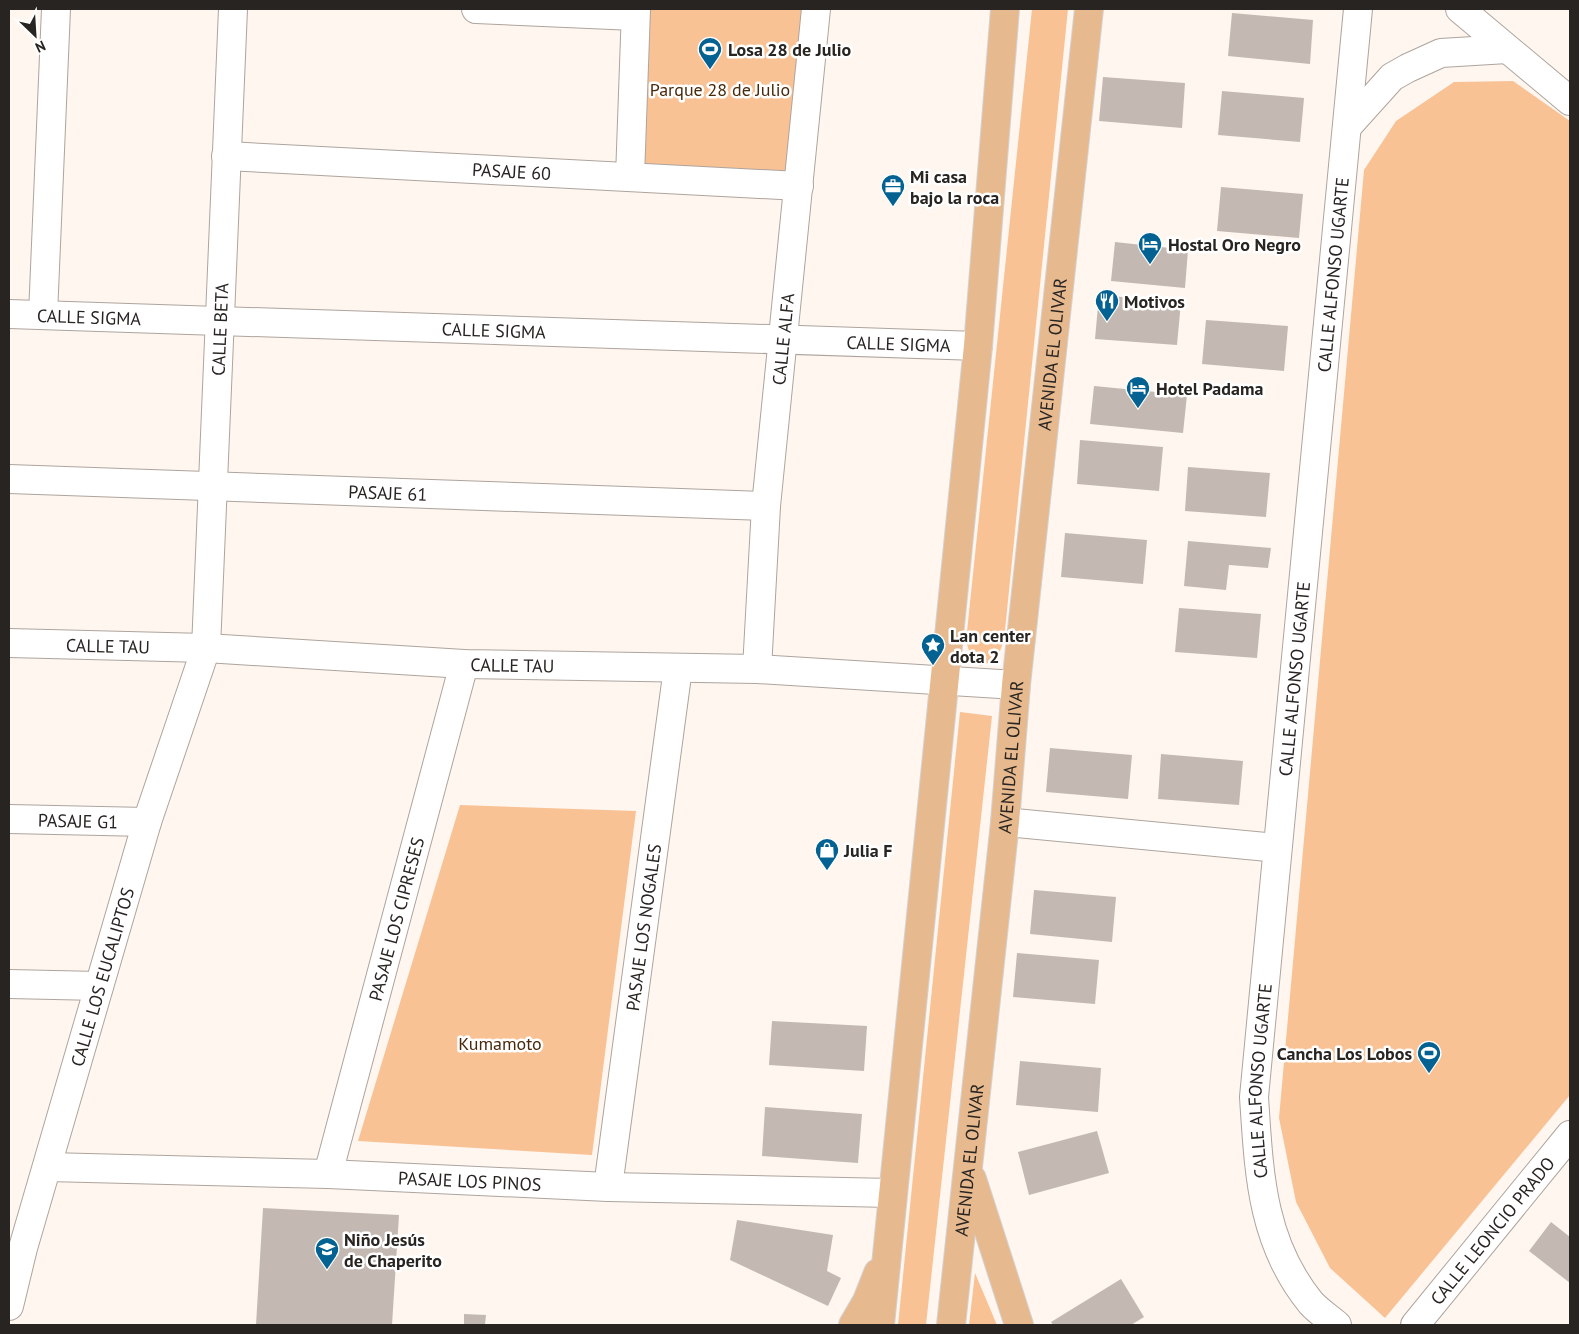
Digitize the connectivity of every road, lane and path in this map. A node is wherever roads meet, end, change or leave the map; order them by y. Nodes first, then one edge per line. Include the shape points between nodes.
1 (56, 9) edge
2 (233, 9) edge
3 (476, 9) edge
4 (816, 9) edge
5 (1005, 9) edge
6 (1088, 9) edge
7 (1358, 9) edge
8 (1460, 9) edge
9 (636, 12) edge
10 (1507, 49) junction
11 (1566, 88) edge
12 (1347, 126) junction
13 (226, 156) junction
14 (630, 178) junction
15 (798, 186) junction
16 (9, 314) edge
17 (43, 315) junction
18 (220, 322) junction
19 (784, 340) junction
20 (978, 346) junction
21 (9, 479) edge
22 (213, 486) junction
23 (766, 506) junction
24 (9, 643) edge
25 (206, 648) junction
26 (464, 664) junction
27 (678, 668) junction
28 (757, 670) junction
29 (945, 680) junction
30 (1016, 685) junction
31 (9, 819) edge
32 (147, 822) junction
33 (1004, 822) junction
34 (1277, 848) junction
35 (9, 984) edge
36 (99, 986) junction
37 (1570, 1135) edge
38 (48, 1167) junction
39 (969, 1170) junction
40 (328, 1174) junction
41 (608, 1187) junction
42 (892, 1193) junction
43 (889, 1244) junction
44 (16, 1248) edge
45 (9, 1306) edge
46 (853, 1325) edge
47 (880, 1325) edge
48 (952, 1325) edge
49 (1019, 1325) edge
50 (1337, 1325) edge
51 (1415, 1325) edge

1 - 17 street
2 - 13 street, CALLE BETA
3 - 9 street
4 - 15 street, CALLE ALFA
5 - 20 main road
6 - 30 main road, AVENIDA EL OLIVAR
7 - 12 street, CALLE ALFONSO UGARTE
8 - 10 street
9 - 14 street
10 - 11 street
10 - 12 street via 1441,53 1408,68 1392,77
12 - 34 street, CALLE ALFONSO UGARTE
13 - 14 street, PASAJE 60
13 - 18 street, CALLE BETA
14 - 15 street, PASAJE 60
15 - 19 street, CALLE ALFA
16 - 17 street, CALLE SIGMA
17 - 18 street, CALLE SIGMA
18 - 19 street, CALLE SIGMA
18 - 22 street, CALLE BETA
19 - 20 street, CALLE SIGMA
19 - 23 street, CALLE ALFA
20 - 29 main road
21 - 22 street, PASAJE 61
22 - 23 street, PASAJE 61
22 - 25 street, CALLE BETA
23 - 28 street, CALLE ALFA
24 - 25 street, CALLE TAU
25 - 26 street, CALLE TAU
25 - 32 street, CALLE LOS EUCALIPTOS
26 - 27 street, CALLE TAU
26 - 40 street, PASAJE LOS CIPRESES
27 - 28 street, CALLE TAU
27 - 41 street, PASAJE LOS NOGALES
28 - 29 street, CALLE TAU
29 - 30 street, CALLE TAU
29 - 42 main road
30 - 33 main road, AVENIDA EL OLIVAR
31 - 32 street, PASAJE G1
32 - 36 street, CALLE LOS EUCALIPTOS
33 - 34 street
33 - 39 main road, AVENIDA EL OLIVAR
34 - 50 street, CALLE ALFONSO UGARTE via 1254,1097 1259,1174 1270,1228 1287,1270 1312,1304
35 - 36 street
36 - 38 street, CALLE LOS EUCALIPTOS
37 - 51 street, CALLE LEONCIO PRADO
38 - 40 street, PASAJE LOS PINOS
38 - 44 street, CALLE LOS EUCALIPTOS
39 - 48 main road, AVENIDA EL OLIVAR
39 - 49 main road
40 - 41 street, PASAJE LOS PINOS
41 - 42 street, PASAJE LOS PINOS
42 - 43 main road
43 - 46 main road via 867,1300
43 - 47 main road
44 - 45 street, CALLE LOS EUCALIPTOS

